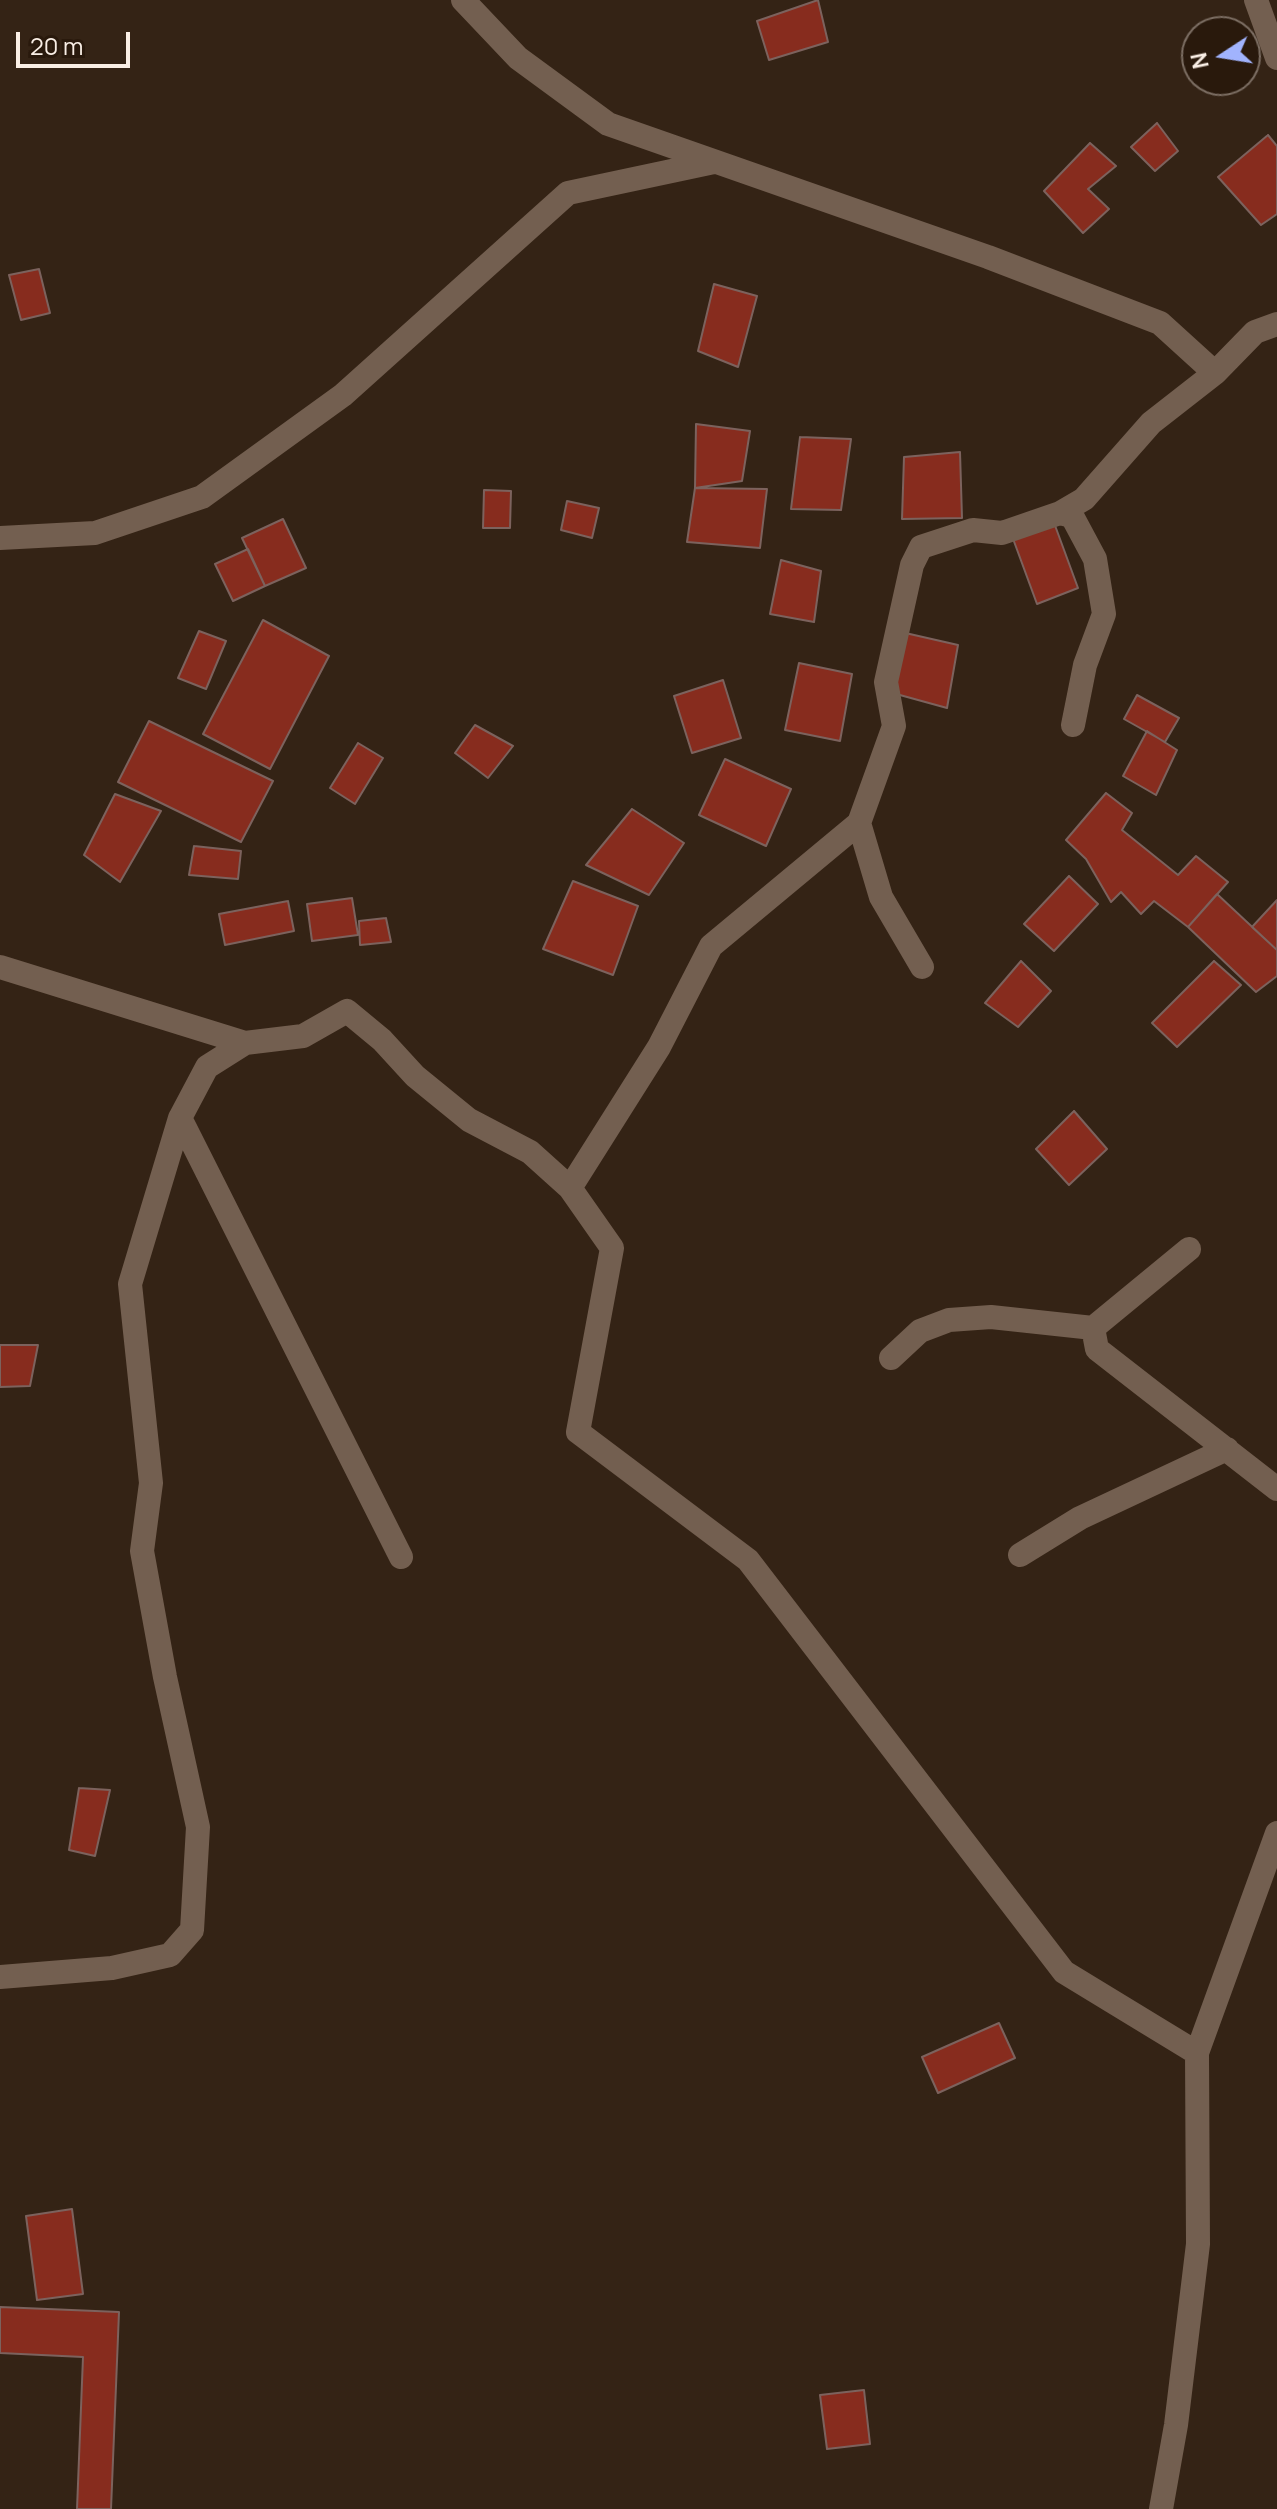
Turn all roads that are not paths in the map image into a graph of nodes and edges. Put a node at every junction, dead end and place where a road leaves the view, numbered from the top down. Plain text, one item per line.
1 (463, 0) edge
2 (1256, 0) edge
3 (1277, 58) edge
4 (717, 161) junction
5 (1277, 324) edge
6 (1215, 373) junction
7 (1060, 513) junction
8 (0, 538) edge
9 (1073, 725) dead end
10 (859, 823) junction
11 (0, 967) edge
12 (922, 967) dead end
13 (245, 1043) junction
14 (180, 1118) junction
15 (570, 1188) junction
16 (1189, 1249) dead end
17 (1093, 1328) junction
18 (891, 1358) dead end
19 (1227, 1449) junction
20 (1277, 1489) edge
21 (1020, 1555) dead end
22 (401, 1557) dead end
23 (1277, 1833) edge
24 (0, 1977) edge
25 (1197, 2053) junction
26 (1161, 2509) edge

1 - 4 street
2 - 3 street
4 - 6 street
4 - 8 street
5 - 6 street
6 - 7 street
7 - 9 street
7 - 10 street
10 - 12 street
10 - 15 street
11 - 13 street
13 - 14 street
13 - 15 street
14 - 22 street
14 - 24 street
15 - 25 street
16 - 17 street
17 - 18 street
17 - 19 street
19 - 20 street
19 - 21 street
23 - 25 street
25 - 26 street

